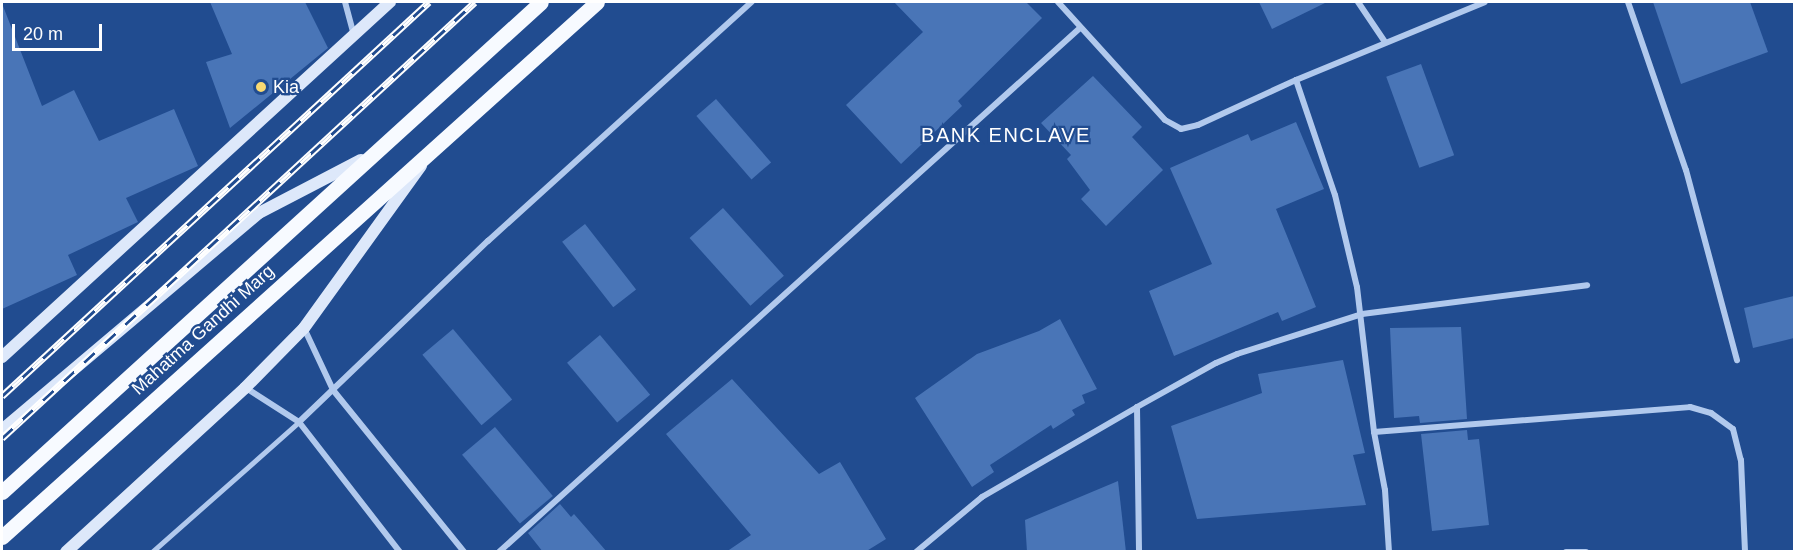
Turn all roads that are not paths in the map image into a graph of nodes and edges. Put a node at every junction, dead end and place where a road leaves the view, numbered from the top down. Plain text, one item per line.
1 (345, 2) edge
2 (390, 2) edge
3 (541, 2) edge
4 (597, 2) edge
5 (752, 2) edge
6 (1058, 2) edge
7 (1358, 2) edge
8 (1481, 2) edge
9 (1628, 2) edge
10 (1080, 28) junction
11 (354, 35) junction
12 (1385, 42) junction
13 (1296, 80) junction
14 (381, 150) junction
15 (431, 153) junction
16 (1587, 285) dead end
17 (1362, 314) junction
18 (304, 328) junction
19 (2, 357) edge
20 (1737, 360) dead end
21 (245, 388) junction
22 (333, 390) junction
23 (1137, 406) junction
24 (299, 422) junction
25 (2, 429) edge
26 (1374, 432) junction
27 (2, 492) edge
28 (2, 537) edge
29 (66, 552) edge
30 (152, 552) edge
31 (400, 552) edge
32 (464, 552) edge
33 (499, 552) edge
34 (916, 552) edge
35 (1139, 552) edge
36 (1389, 552) edge
37 (1566, 552) edge
38 (1586, 552) edge
39 (1745, 552) edge

1 - 11 street
2 - 11 main road
3 - 14 main road, Mahatma Gandhi Marg
4 - 15 main road, Mahatma Gandhi Marg
5 - 22 street
6 - 10 street
7 - 12 street
8 - 12 street
9 - 20 street
10 - 13 street
10 - 33 street
11 - 19 main road
12 - 13 street
13 - 17 street
14 - 25 main road, Mahatma Gandhi Marg
14 - 27 main road, Mahatma Gandhi Marg
15 - 18 main road, Mahatma Gandhi Marg
15 - 28 main road, Mahatma Gandhi Marg
16 - 17 street
17 - 23 street
17 - 26 street
18 - 21 main road, Mahatma Gandhi Marg
18 - 22 street
21 - 24 street
21 - 29 main road, Mahatma Gandhi Marg
22 - 24 street
22 - 32 street
23 - 34 street
23 - 35 street
24 - 30 lane
24 - 31 street
26 - 36 street
26 - 39 street
37 - 38 street

